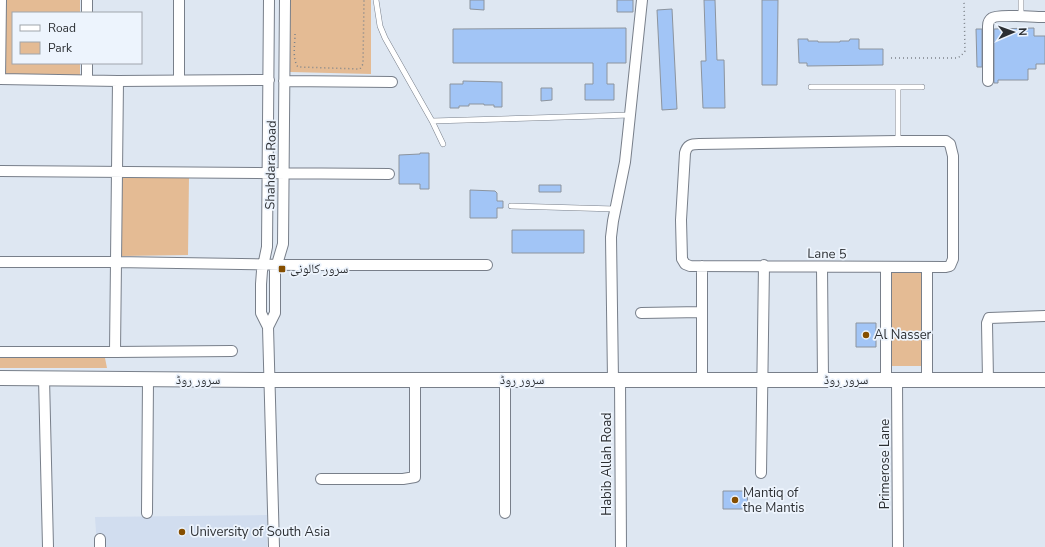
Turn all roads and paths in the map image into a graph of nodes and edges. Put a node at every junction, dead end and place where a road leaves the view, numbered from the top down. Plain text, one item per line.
1 (1, 0) edge
2 (87, 0) edge
3 (179, 0) edge
4 (270, 0) edge
5 (285, 0) edge
6 (364, 0) edge
7 (376, 0) edge
8 (642, 0) edge
9 (964, 0) edge
10 (1021, 0) edge
11 (87, 12) edge
12 (1021, 16) junction
13 (1045, 17) edge
14 (295, 29) dead end
15 (892, 58) dead end
16 (87, 64) edge
17 (87, 80) junction
18 (178, 80) junction
19 (269, 80) junction
20 (118, 81) junction
21 (284, 81) junction
22 (988, 81) dead end
23 (392, 82) dead end
24 (811, 87) dead end
25 (898, 87) junction
26 (922, 87) dead end
27 (630, 115) junction
28 (432, 120) junction
29 (898, 141) junction
30 (443, 144) dead end
31 (0, 171) edge
32 (117, 171) junction
33 (269, 173) junction
34 (284, 173) junction
35 (390, 174) dead end
36 (511, 206) dead end
37 (615, 209) junction
38 (0, 262) edge
39 (116, 262) junction
40 (263, 265) junction
41 (277, 265) junction
42 (487, 265) dead end
43 (702, 266) junction
44 (764, 266) junction
45 (822, 267) junction
46 (886, 267) junction
47 (927, 267) junction
48 (702, 312) junction
49 (641, 313) dead end
50 (1045, 316) edge
51 (268, 327) junction
52 (232, 351) dead end
53 (0, 352) edge
54 (115, 352) junction
55 (0, 378) edge
56 (44, 378) junction
57 (148, 380) junction
58 (269, 380) junction
59 (415, 380) junction
60 (505, 380) junction
61 (616, 380) junction
62 (702, 380) junction
63 (763, 380) junction
64 (823, 380) junction
65 (892, 380) junction
66 (927, 380) junction
67 (988, 380) junction
68 (1045, 380) edge
69 (761, 473) dead end
70 (320, 479) dead end
71 (147, 513) dead end
72 (505, 513) dead end
73 (48, 547) edge
74 (274, 547) edge
75 (621, 547) edge
76 (898, 547) edge

1 - 17 street
2 - 11 street
3 - 18 street
4 - 19 street, Shahdara Road
5 - 21 street, Shahdara Road
6 - 14 path
7 - 28 lane
8 - 27 street, Habib Allah Road
9 - 15 path
10 - 12 lane
12 - 13 street
12 - 22 street
16 - 17 street
17 - 20 street
18 - 19 street
18 - 20 street
19 - 33 street, Shahdara Road
20 - 32 street
21 - 23 street
21 - 34 street, Shahdara Road
24 - 25 lane
25 - 26 lane
25 - 29 lane
27 - 28 lane
27 - 37 street, Habib Allah Road
28 - 30 lane
29 - 43 street, Lane 5
29 - 47 street, Lane 5
31 - 32 street
32 - 33 street
32 - 39 street
33 - 34 street
33 - 40 street, Shahdara Road
34 - 35 street
34 - 41 street, Shahdara Road
36 - 37 lane
37 - 61 street, Habib Allah Road
38 - 39 street
39 - 40 street
39 - 54 street
40 - 41 street
40 - 51 street, Shahdara Road
41 - 42 street
41 - 51 street, Shahdara Road
43 - 44 street, Lane 5
43 - 48 street
44 - 45 street, Lane 5
44 - 63 street
45 - 46 street, Lane 5
45 - 64 street
46 - 47 street, Lane 5
46 - 65 street, Primerose Lane
47 - 66 street
48 - 49 street
48 - 62 street
50 - 67 street
51 - 58 street, Shahdara Road
52 - 54 street
53 - 54 street
55 - 56 street, سرور روڈ
56 - 57 street, سرور روڈ
56 - 73 street
57 - 58 street, سرور روڈ
57 - 71 street
58 - 59 street, سرور روڈ
58 - 74 street, Shahdara Road
59 - 60 street, سرور روڈ
59 - 70 street
60 - 61 street, سرور روڈ
60 - 72 street
61 - 62 street, سرور روڈ
61 - 75 street, Habib Allah Road
62 - 63 street, سرور روڈ
63 - 64 street, سرور روڈ
63 - 69 street
64 - 65 street, سرور روڈ
65 - 66 street, سرور روڈ
65 - 76 street, Primerose Lane
66 - 67 street, سرور روڈ
67 - 68 street, سرور روڈ

